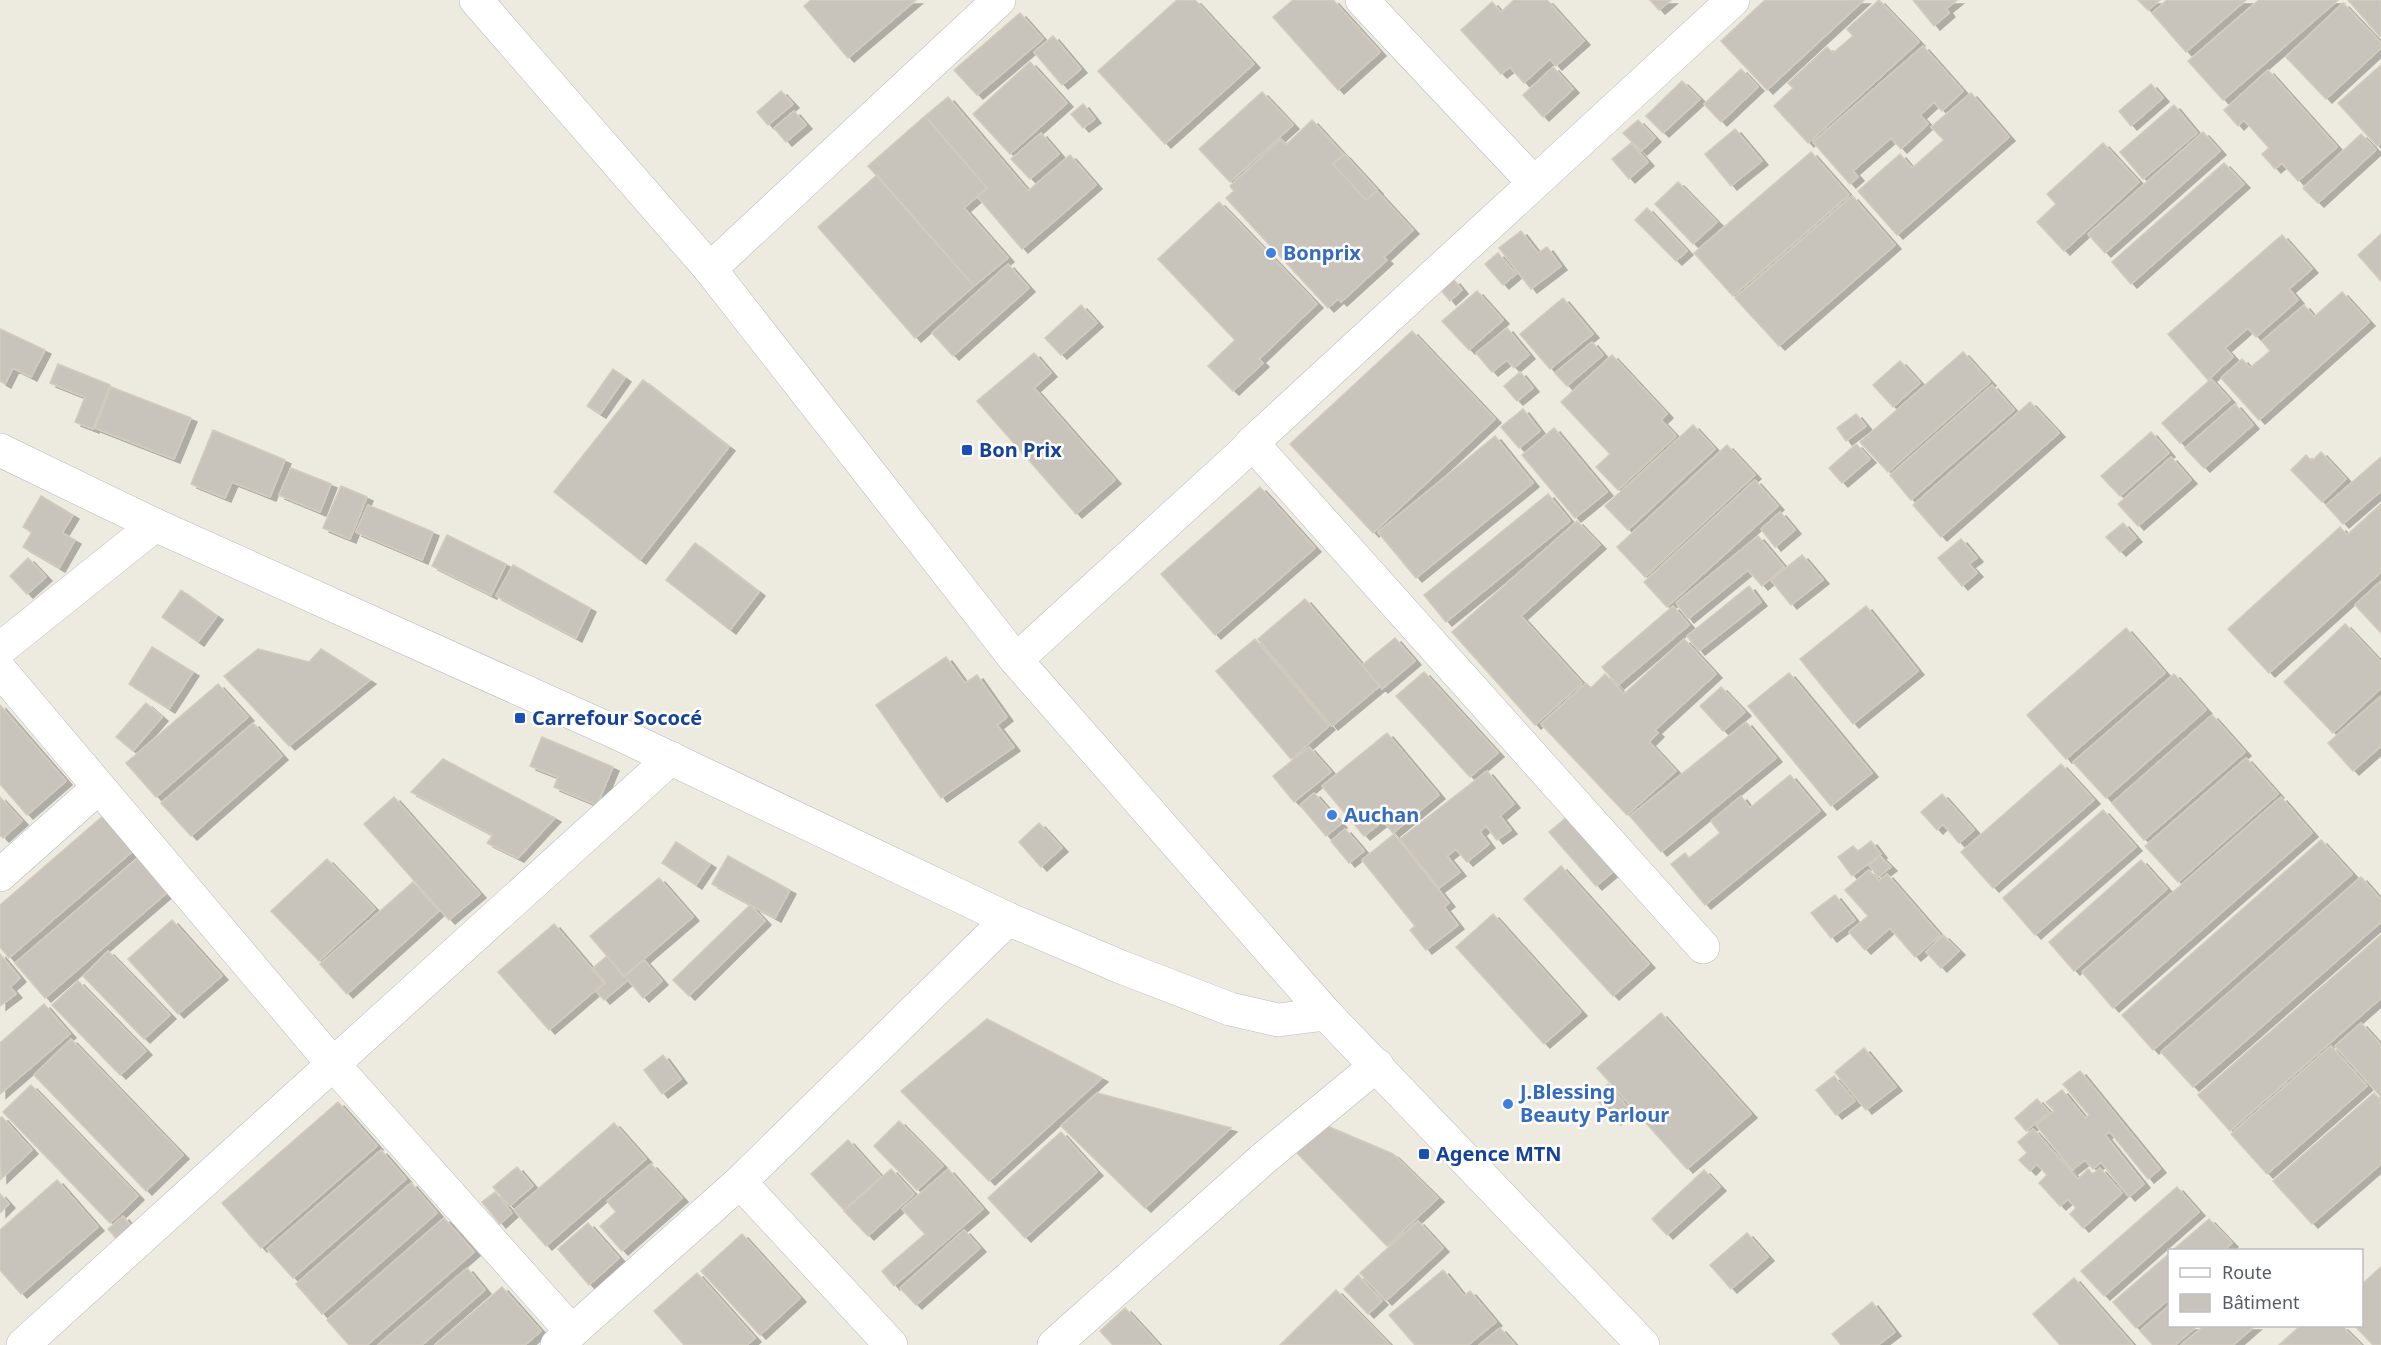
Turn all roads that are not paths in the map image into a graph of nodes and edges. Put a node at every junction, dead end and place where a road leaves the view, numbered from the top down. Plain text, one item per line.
1 (476, 0) edge
2 (999, 0) edge
3 (1362, 0) edge
4 (1733, 0) edge
5 (1534, 183) junction
6 (710, 269) junction
7 (1252, 443) junction
8 (0, 450) edge
9 (154, 525) junction
10 (0, 650) edge
11 (1016, 660) junction
12 (0, 670) edge
13 (671, 758) junction
14 (99, 787) junction
15 (0, 875) edge
16 (1008, 919) junction
17 (1703, 947) dead end
18 (1326, 1014) junction
19 (333, 1064) junction
20 (1377, 1065) junction
21 (740, 1182) junction
22 (565, 1338) edge
23 (23, 1345) edge
24 (891, 1345) edge
25 (1054, 1345) edge
26 (1643, 1345) edge

1 - 6 street
2 - 6 street
3 - 5 street
4 - 5 street
5 - 7 street
6 - 11 street
7 - 11 street
7 - 17 street
8 - 9 street
9 - 10 street
9 - 13 street
11 - 18 street
12 - 14 street
13 - 16 street
13 - 19 street
14 - 15 street
14 - 19 street
16 - 18 street
16 - 21 street
18 - 20 street
19 - 22 street
19 - 23 street
20 - 25 street
20 - 26 street
21 - 22 street
21 - 24 street

